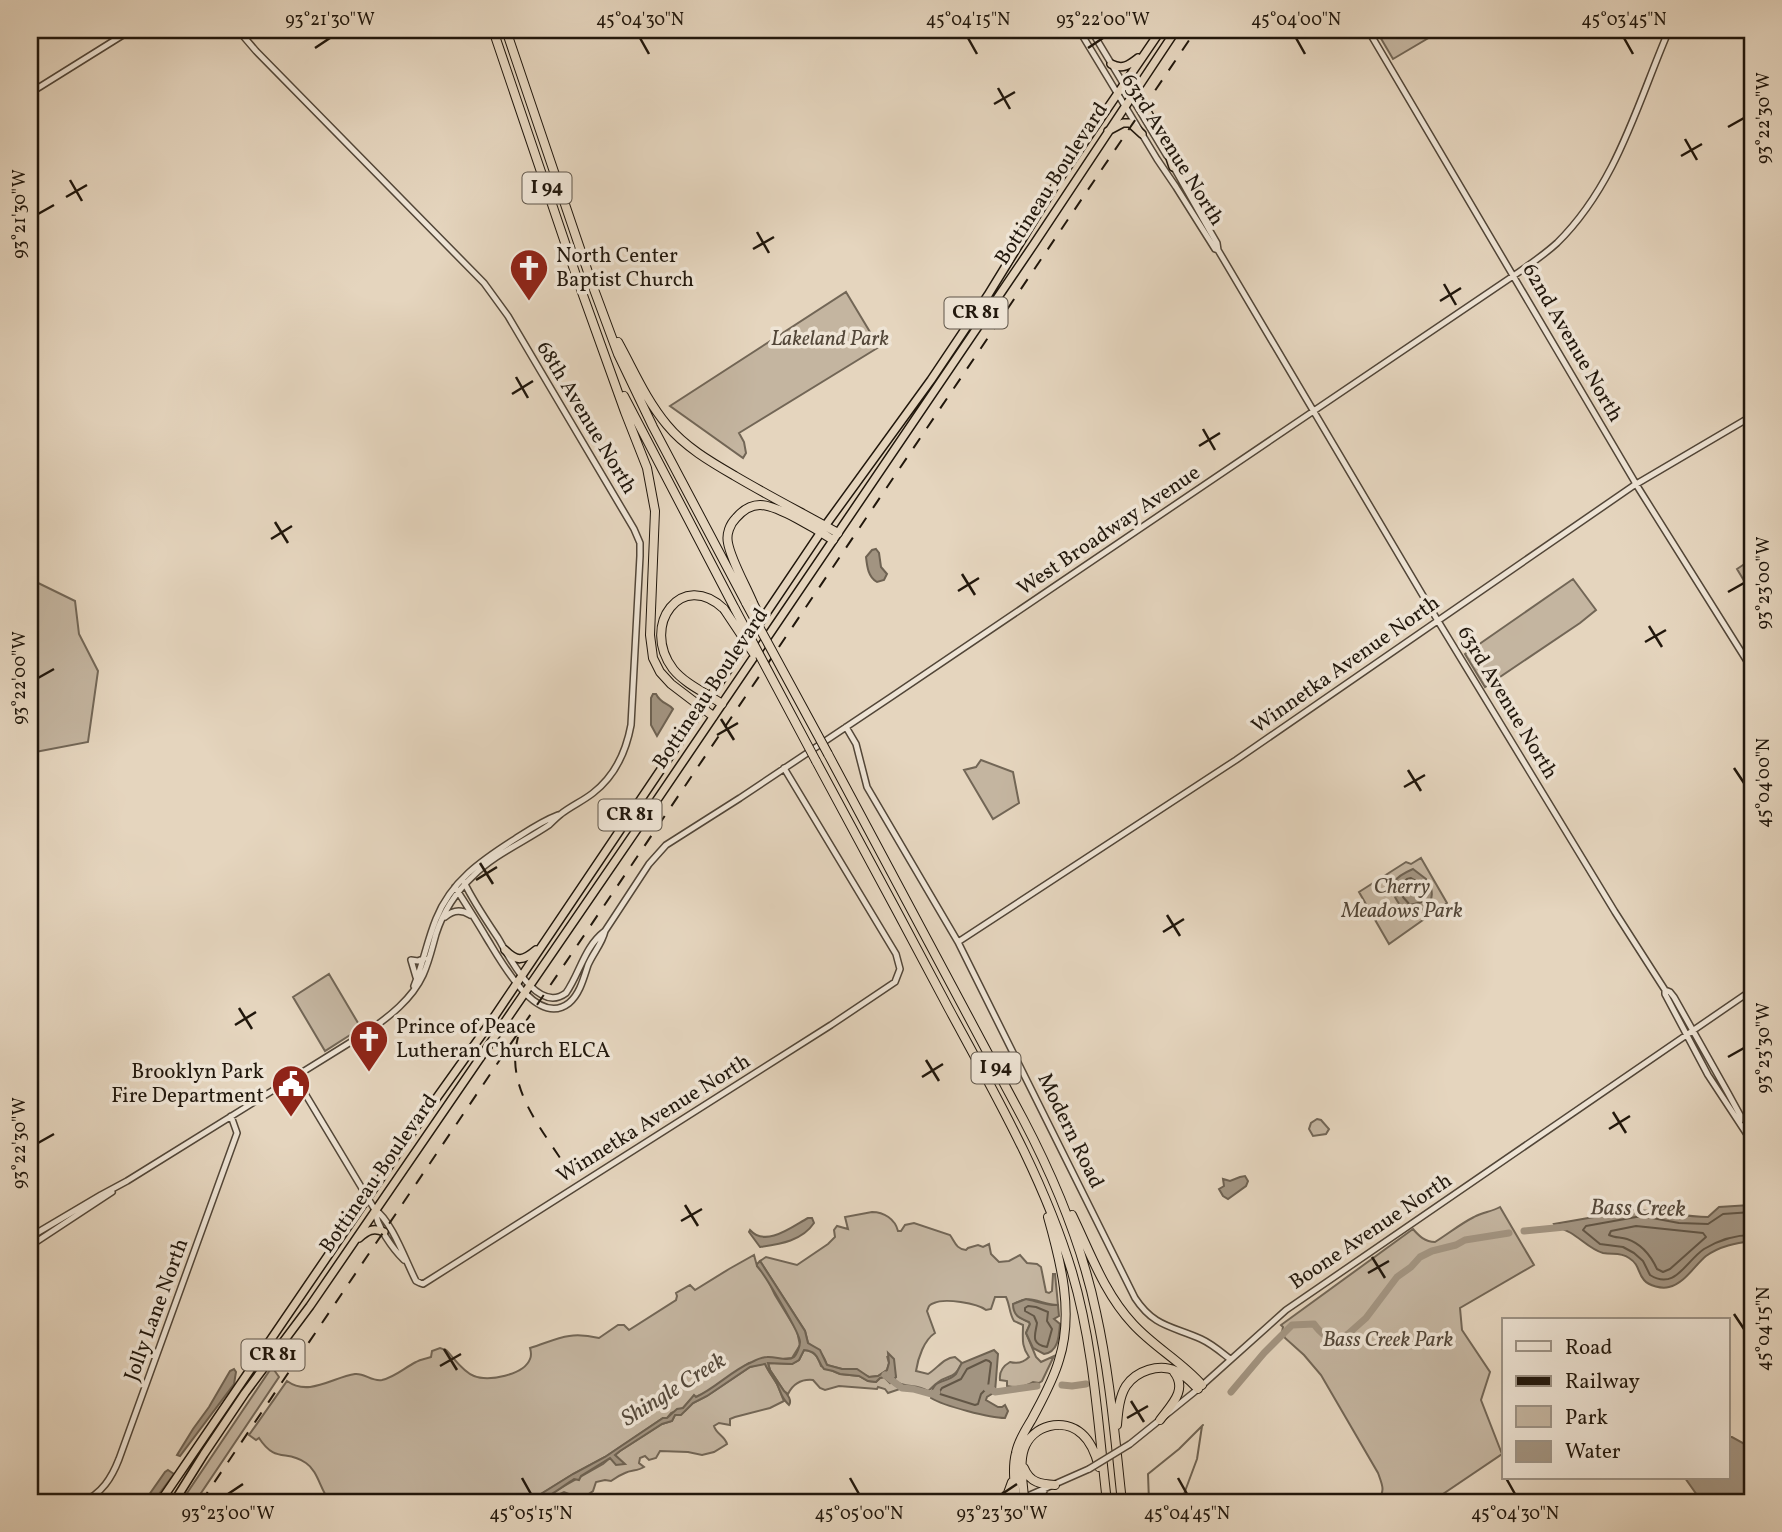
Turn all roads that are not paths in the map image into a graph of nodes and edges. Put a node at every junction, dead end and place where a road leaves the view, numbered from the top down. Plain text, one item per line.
1 (131, 30) edge
2 (238, 30) edge
3 (493, 30) edge
4 (506, 30) edge
5 (1079, 30) edge
6 (1091, 30) edge
7 (1161, 30) edge
8 (1176, 30) edge
9 (1368, 30) edge
10 (1669, 30) edge
11 (1145, 53) junction
12 (1111, 64) junction
13 (1124, 85) junction
14 (1137, 88) junction
15 (30, 93) edge
16 (1118, 94) junction
17 (1131, 96) junction
18 (1125, 106) junction
19 (1108, 131) junction
20 (1142, 134) junction
21 (1173, 167) junction
22 (1218, 250) junction
23 (1514, 275) junction
24 (603, 315) junction
25 (601, 345) junction
26 (1313, 411) junction
27 (1752, 416) edge
28 (1637, 484) junction
29 (823, 529) junction
30 (835, 537) junction
31 (750, 603) junction
32 (1438, 621) junction
33 (1752, 669) edge
34 (710, 696) junction
35 (722, 704) junction
36 (701, 708) junction
37 (713, 716) junction
38 (797, 726) junction
39 (846, 727) junction
40 (784, 768) junction
41 (463, 881) junction
42 (457, 889) junction
43 (474, 917) junction
44 (442, 919) junction
45 (605, 931) junction
46 (958, 942) junction
47 (542, 945) junction
48 (505, 950) junction
49 (425, 958) junction
50 (421, 974) junction
51 (521, 976) junction
52 (416, 980) junction
53 (516, 984) junction
54 (530, 985) junction
55 (1752, 990) edge
56 (525, 992) junction
57 (411, 993) junction
58 (1689, 1033) junction
59 (295, 1077) junction
60 (231, 1116) junction
61 (1031, 1134) junction
62 (1752, 1142) edge
63 (123, 1184) junction
64 (1042, 1190) junction
65 (368, 1198) junction
66 (375, 1210) junction
67 (384, 1232) junction
68 (30, 1237) edge
69 (353, 1243) junction
70 (30, 1246) edge
71 (406, 1262) junction
72 (1230, 1359) junction
73 (1168, 1368) junction
74 (1200, 1387) junction
75 (1160, 1420) junction
76 (1116, 1452) junction
77 (1022, 1460) junction
78 (1015, 1473) junction
79 (1055, 1485) junction
80 (1046, 1489) junction
81 (1019, 1501) edge
82 (82, 1502) edge
83 (160, 1502) edge
84 (174, 1502) edge
85 (1000, 1502) edge
86 (1035, 1502) edge
87 (1107, 1502) edge
88 (1122, 1502) edge

1 - 15 street
2 - 41 street, 68th Avenue North
3 - 25 highway, I 94
4 - 24 highway, I 94
5 - 16 street, 63rd Avenue North
6 - 12 street, 63rd Avenue North
7 - 11 highway, Bottineau Boulevard / CR 81
8 - 14 highway, Bottineau Boulevard / CR 81
9 - 23 street, 62nd Avenue North
10 - 23 street, West Broadway Avenue
11 - 12 highway
11 - 13 highway, Bottineau Boulevard / CR 81
12 - 13 street, 63rd Avenue North
13 - 16 highway, Bottineau Boulevard / CR 81
13 - 17 street, 63rd Avenue North
14 - 17 highway, Bottineau Boulevard / CR 81
14 - 21 highway
16 - 18 street, 63rd Avenue North
16 - 29 highway, Bottineau Boulevard / CR 81
17 - 18 highway, Bottineau Boulevard / CR 81
17 - 21 street, 63rd Avenue North
18 - 19 highway, Bottineau Boulevard / CR 81
18 - 20 street, 63rd Avenue North
19 - 20 highway
19 - 30 highway, Bottineau Boulevard / CR 81
20 - 22 street, 63rd Avenue North
21 - 22 street, 63rd Avenue North
22 - 26 street, 63rd Avenue North
23 - 26 street, West Broadway Avenue
23 - 28 street, 62nd Avenue North
24 - 29 highway
24 - 31 highway, I 94
25 - 36 highway
25 - 38 highway, I 94, bridge
26 - 32 street, 63rd Avenue North
26 - 39 street, West Broadway Avenue
27 - 28 street, Winnetka Avenue North
28 - 32 street, Winnetka Avenue North
28 - 33 street, 62nd Avenue North
29 - 30 highway
29 - 31 highway
29 - 34 highway, Bottineau Boulevard / CR 81
30 - 35 highway, Bottineau Boulevard / CR 81
31 - 61 highway, I 94, bridge
32 - 46 street, Winnetka Avenue North
32 - 58 street, 63rd Avenue North
34 - 35 highway
34 - 36 highway, Bottineau Boulevard / CR 81
34 - 38 highway, bridge
35 - 37 highway, Bottineau Boulevard / CR 81
36 - 37 highway
36 - 47 highway, Bottineau Boulevard / CR 81
37 - 54 highway, Bottineau Boulevard / CR 81
38 - 64 highway, I 94, bridge
39 - 40 street, West Broadway Avenue
39 - 46 street, Modern Road
40 - 45 street, West Broadway Avenue
40 - 71 street, Winnetka Avenue North
41 - 42 street
41 - 48 street, West Broadway Avenue
42 - 43 street, West Broadway Avenue
42 - 44 street
42 - 49 street
43 - 44 street
43 - 53 street, West Broadway Avenue
44 - 50 street
45 - 54 street, West Broadway Avenue
45 - 56 street, West Broadway Avenue
46 - 72 street, Modern Road
47 - 48 highway
47 - 51 highway, Bottineau Boulevard / CR 81
48 - 51 street, West Broadway Avenue
49 - 50 street
49 - 52 street
50 - 52 street
50 - 57 street
51 - 53 highway, Bottineau Boulevard / CR 81
51 - 54 street, West Broadway Avenue
52 - 57 street
53 - 56 street, West Broadway Avenue
53 - 65 highway, Bottineau Boulevard / CR 81
54 - 56 highway, Bottineau Boulevard / CR 81
55 - 58 street, Boone Avenue North
56 - 66 highway, Bottineau Boulevard / CR 81
57 - 59 street
58 - 62 street, 63rd Avenue North
58 - 72 street, Boone Avenue North
59 - 60 street
59 - 65 street
60 - 63 street
60 - 82 street, Jolly Lane North
61 - 74 highway
61 - 76 highway, I 94
63 - 68 street
63 - 70 street
64 - 78 highway
64 - 87 highway, I 94
65 - 66 street
65 - 83 highway, Bottineau Boulevard / CR 81
66 - 67 street
66 - 69 highway, Bottineau Boulevard / CR 81
66 - 71 street
67 - 69 highway
67 - 71 street
69 - 84 highway, Bottineau Boulevard / CR 81
72 - 74 street, Boone Avenue North
73 - 74 highway
73 - 75 highway
73 - 76 highway
74 - 75 street, Boone Avenue North
75 - 79 street, Boone Avenue North, bridge
76 - 88 highway, I 94
77 - 79 highway
77 - 81 highway
77 - 87 highway
78 - 81 highway
78 - 85 highway
79 - 80 street, Boone Avenue North
80 - 81 street, Boone Avenue North
80 - 86 street

